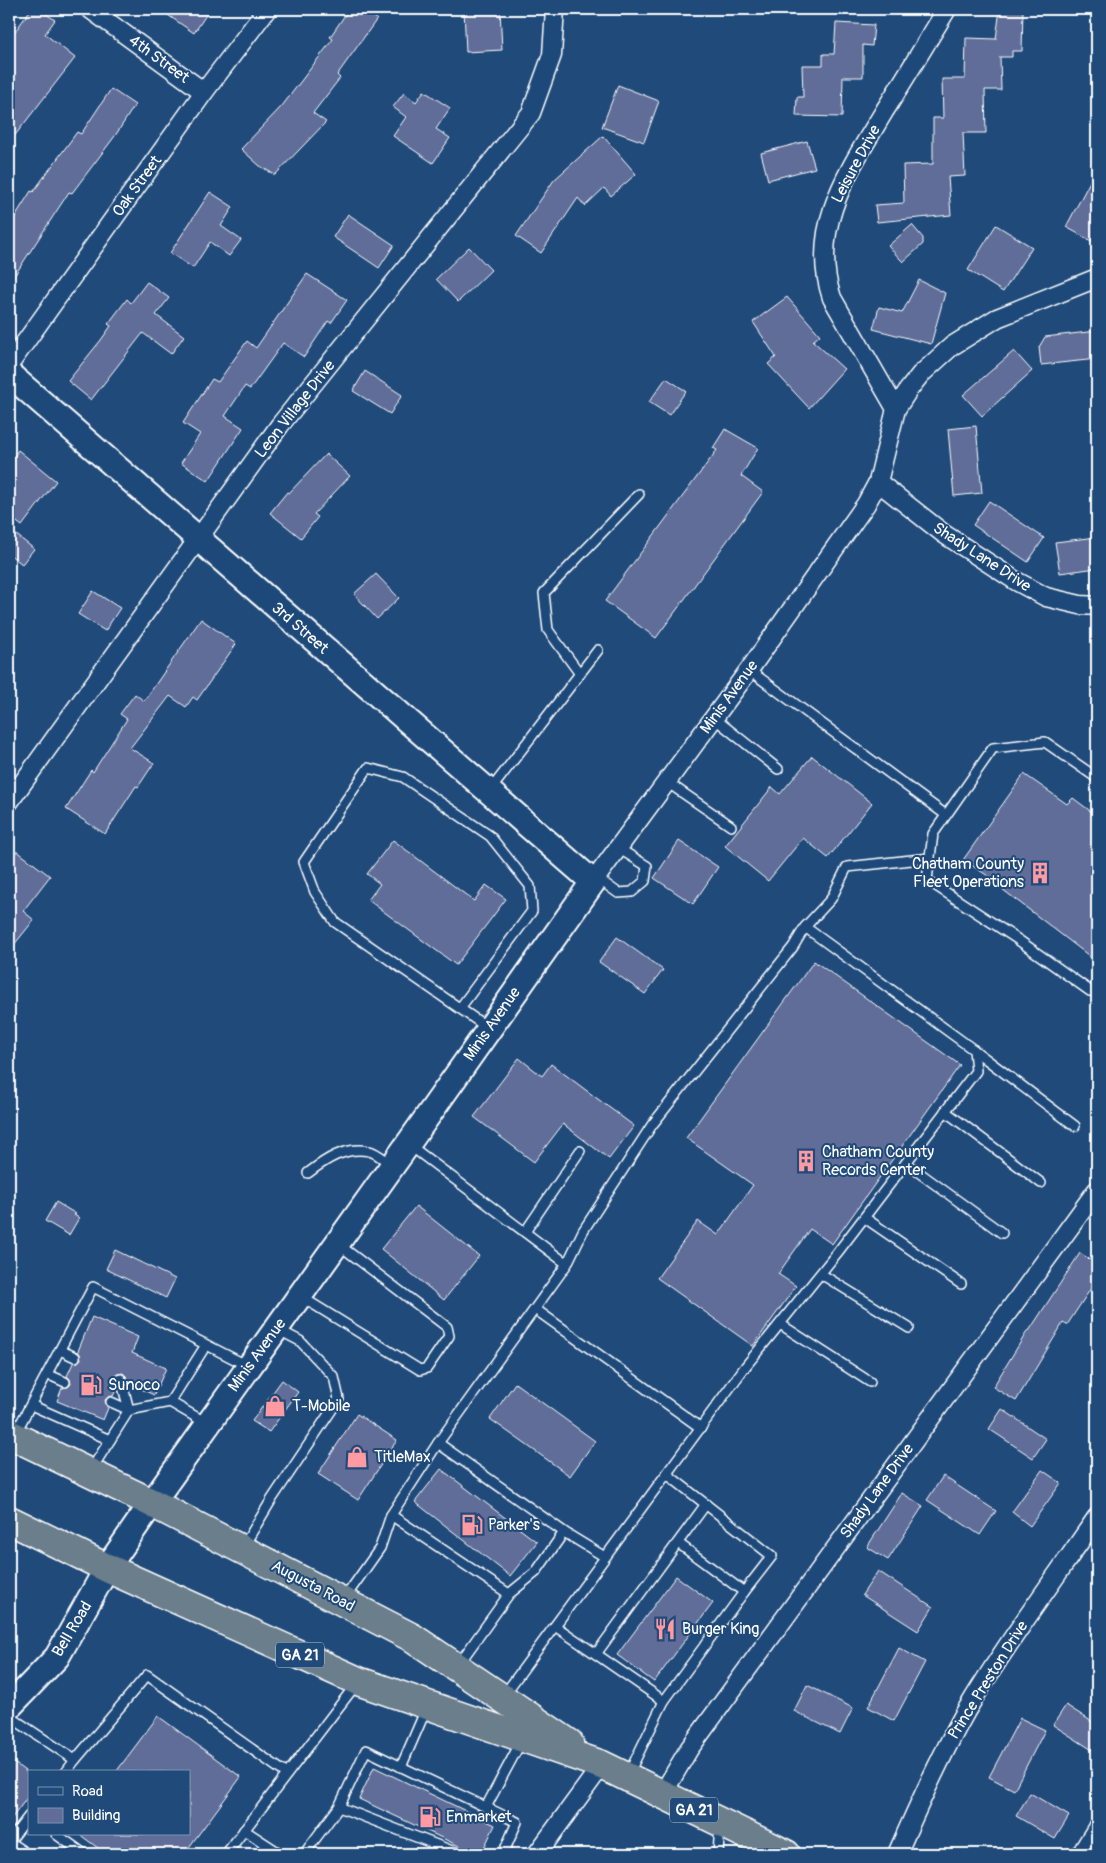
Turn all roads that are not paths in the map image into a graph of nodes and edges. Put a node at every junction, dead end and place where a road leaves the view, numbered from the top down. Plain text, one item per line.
1 (90, 9) edge
2 (267, 9) edge
3 (555, 9) edge
4 (947, 9) edge
5 (204, 92) junction
6 (1092, 283) edge
7 (9, 364) edge
8 (9, 374) edge
9 (896, 409) junction
10 (878, 482) junction
11 (639, 494) dead end
12 (198, 540) junction
13 (1097, 606) edge
14 (598, 650) dead end
15 (749, 670) junction
16 (580, 674) junction
17 (714, 718) junction
18 (778, 768) dead end
19 (1097, 778) edge
20 (666, 782) junction
21 (489, 792) junction
22 (9, 802) edge
23 (946, 815) junction
24 (731, 826) dead end
25 (618, 848) junction
26 (930, 858) junction
27 (594, 879) junction
28 (805, 927) junction
29 (1097, 992) edge
30 (460, 1008) junction
31 (489, 1028) junction
32 (974, 1050) junction
33 (945, 1112) junction
34 (1075, 1126) dead end
35 (408, 1144) junction
36 (580, 1151) dead end
37 (906, 1163) junction
38 (392, 1165) junction
39 (308, 1173) dead end
40 (1041, 1183) dead end
41 (1097, 1190) edge
42 (865, 1218) junction
43 (525, 1232) junction
44 (1002, 1233) dead end
45 (337, 1243) junction
46 (568, 1264) junction
47 (821, 1274) junction
48 (961, 1284) dead end
49 (300, 1296) junction
50 (535, 1309) junction
51 (780, 1324) junction
52 (276, 1328) junction
53 (909, 1328) dead end
54 (206, 1345) junction
55 (60, 1350) junction
56 (75, 1357) dead end
57 (249, 1367) junction
58 (47, 1374) junction
59 (121, 1379) dead end
60 (65, 1382) dead end
61 (870, 1382) dead end
62 (111, 1402) dead end
63 (170, 1402) junction
64 (31, 1405) junction
65 (129, 1410) junction
66 (208, 1424) junction
67 (701, 1428) junction
68 (11, 1435) edge
69 (110, 1440) junction
70 (438, 1443) junction
71 (90, 1472) junction
72 (666, 1474) junction
73 (152, 1503) junction
74 (706, 1504) junction
75 (391, 1515) junction
76 (1097, 1517) edge
77 (9, 1520) edge
78 (564, 1532) junction
79 (678, 1543) junction
80 (242, 1549) junction
81 (605, 1558) junction
82 (107, 1568) junction
83 (744, 1592) junction
84 (509, 1594) junction
85 (342, 1602) junction
86 (555, 1626) junction
87 (596, 1654) junction
88 (456, 1667) junction
89 (358, 1681) junction
90 (502, 1698) junction
91 (664, 1701) junction
92 (428, 1705) junction
93 (9, 1707) edge
94 (9, 1716) edge
95 (523, 1738) junction
96 (75, 1760) junction
97 (602, 1765) junction
98 (401, 1767) junction
99 (68, 1770) edge
100 (287, 1774) junction
101 (627, 1777) junction
102 (662, 1795) junction
103 (338, 1807) junction
104 (486, 1808) junction
105 (28, 1817) edge
106 (720, 1822) junction
107 (1097, 1828) edge
108 (244, 1830) junction
109 (59, 1836) edge
110 (9, 1842) edge
111 (779, 1853) edge
112 (27, 1854) edge
113 (84, 1854) edge
114 (226, 1854) edge
115 (281, 1854) edge
116 (304, 1854) edge
117 (460, 1854) edge
118 (503, 1854) edge
119 (537, 1854) edge
120 (718, 1854) edge
121 (897, 1854) edge
122 (1081, 1854) edge

1 - 5 street, 4th Street
2 - 5 street, Oak Street
3 - 12 street, Leon Village Drive
4 - 9 street, Leisure Drive
5 - 7 street, Oak Street
6 - 9 street
8 - 12 street, 3rd Street
9 - 10 street
10 - 13 street, Shady Lane Drive
10 - 15 street, Minis Avenue
11 - 16 lane
12 - 21 street, 3rd Street
12 - 22 street, Leon Village Drive
14 - 16 lane
15 - 17 street, Minis Avenue
15 - 23 lane
16 - 21 lane
17 - 18 lane
17 - 20 street, Minis Avenue
19 - 23 lane
20 - 24 lane
20 - 25 street, Minis Avenue
21 - 27 street, 3rd Street
23 - 26 lane
25 - 27 street, Minis Avenue
25 - 27 lane
26 - 28 lane
26 - 29 lane
27 - 31 street, Minis Avenue
28 - 32 lane
28 - 46 lane
30 - 30 lane
30 - 31 lane
31 - 35 street, Minis Avenue
32 - 33 lane
32 - 34 lane
33 - 37 lane
33 - 40 lane
35 - 38 street, Minis Avenue
35 - 43 lane
36 - 43 lane
37 - 42 lane
37 - 44 lane
38 - 39 lane
38 - 45 street, Minis Avenue
41 - 102 street, Shady Lane Drive
42 - 47 lane
42 - 48 lane
43 - 46 lane
45 - 49 street, Minis Avenue
45 - 49 lane
46 - 50 lane
47 - 51 lane
47 - 53 lane
49 - 52 street, Minis Avenue
50 - 67 lane
50 - 70 lane
51 - 61 lane
51 - 67 lane
52 - 57 street, Minis Avenue
52 - 80 lane
54 - 55 lane
54 - 57 lane
54 - 63 lane
55 - 56 lane
55 - 58 lane
57 - 66 street, Minis Avenue
58 - 60 lane
58 - 64 lane
59 - 65 lane
62 - 65 lane
63 - 65 lane
63 - 66 lane
64 - 68 lane
64 - 69 lane
65 - 69 lane
66 - 73 street, Minis Avenue
67 - 72 lane
68 - 71 highway, Augusta Road / GA 21
69 - 71 lane
70 - 75 lane
70 - 78 lane
71 - 73 highway, Augusta Road / GA 21
72 - 74 lane
72 - 81 lane
73 - 80 highway, Augusta Road / GA 21
73 - 82 street, Minis Avenue
74 - 79 lane
74 - 83 lane
75 - 84 lane
75 - 85 lane
76 - 121 street, Prince Preston Drive
77 - 82 highway, Augusta Road / GA 21
78 - 81 lane
78 - 84 lane
79 - 83 lane
79 - 87 lane
80 - 85 highway, Augusta Road / GA 21
81 - 86 lane
82 - 89 highway, Augusta Road / GA 21
82 - 93 street, Bell Road
83 - 91 lane
84 - 88 lane
85 - 88 highway, Augusta Road / GA 21
86 - 87 lane
86 - 90 lane
87 - 91 lane
88 - 90 highway, Augusta Road / GA 21
89 - 92 highway, Augusta Road / GA 21
89 - 100 lane
90 - 97 highway, Augusta Road / GA 21
91 - 101 lane
92 - 95 highway, Augusta Road / GA 21
92 - 98 lane
94 - 96 lane
95 - 97 highway, Augusta Road / GA 21
95 - 104 lane
96 - 99 lane
96 - 100 lane
97 - 101 highway, Augusta Road / GA 21
97 - 119 street
98 - 103 lane
98 - 104 lane
100 - 108 lane
101 - 102 highway, Augusta Road / GA 21
102 - 106 highway, Augusta Road / GA 21
103 - 116 lane
103 - 117 lane
104 - 118 lane
105 - 110 lane
106 - 111 highway, Augusta Road / GA 21
106 - 120 lane
107 - 122 street
108 - 114 lane
108 - 115 lane
109 - 113 lane
110 - 112 lane

